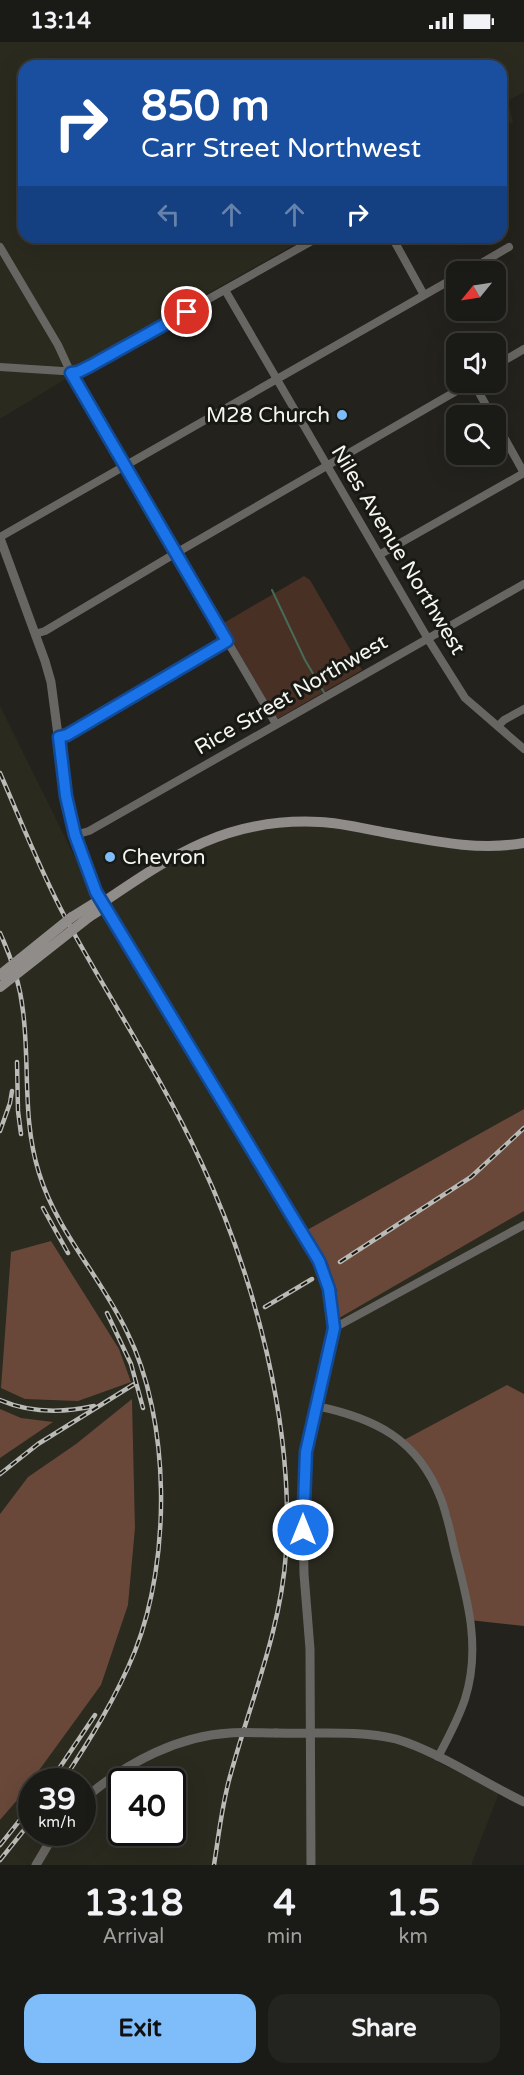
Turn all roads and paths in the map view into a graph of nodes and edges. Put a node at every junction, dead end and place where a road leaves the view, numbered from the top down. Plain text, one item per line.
1 (308, 243) edge
2 (395, 243) edge
3 (0, 247) edge
4 (509, 247) dead end
5 (485, 261) edge
6 (446, 283) edge
7 (225, 290) junction
8 (424, 295) junction
9 (524, 350) edge
10 (506, 360) edge
11 (0, 367) edge
12 (71, 373) junction
13 (276, 378) junction
14 (454, 393) edge
15 (506, 439) edge
16 (124, 465) junction
17 (328, 467) junction
18 (523, 468) edge
19 (0, 537) edge
20 (176, 553) junction
21 (379, 555) junction
22 (524, 584) edge
23 (35, 634) junction
24 (428, 639) junction
25 (227, 641) junction
26 (524, 709) edge
27 (276, 724) junction
28 (498, 726) junction
29 (59, 737) junction
30 (524, 749) edge
31 (75, 835) junction
32 (524, 843) edge
33 (102, 903) junction
34 (87, 913) junction
35 (0, 975) edge
36 (0, 987) edge
37 (524, 1225) edge
38 (334, 1328) junction
39 (316, 1406) junction
40 (312, 1733) junction
41 (438, 1757) junction
42 (96, 1789) edge
43 (524, 1802) edge
44 (47, 1846) edge
45 (36, 1865) edge
46 (311, 1865) edge

1 - 7 street
2 - 8 street
3 - 12 street
4 - 5 street
6 - 8 street
7 - 12 street
7 - 13 street, Niles Avenue Northwest
8 - 13 street
9 - 10 street
11 - 12 street
12 - 16 street
13 - 16 street
13 - 17 street, Niles Avenue Northwest
14 - 17 street
15 - 18 street
16 - 19 street
16 - 20 street
17 - 20 street
17 - 21 street, Niles Avenue Northwest
18 - 21 street
19 - 23 street
20 - 23 street
20 - 25 street
21 - 24 street, Niles Avenue Northwest
22 - 24 street, Rice Street Northwest
23 - 29 street
24 - 27 street, Rice Street Northwest
24 - 28 street, Niles Avenue Northwest
25 - 27 street
25 - 29 street
26 - 28 street
27 - 31 street, Rice Street Northwest
28 - 30 street, Niles Avenue Northwest
29 - 31 street
31 - 33 street
32 - 33 main road
33 - 34 main road
33 - 38 street
34 - 35 main road, bridge
34 - 36 main road, bridge
37 - 38 street
38 - 39 street
39 - 40 street
39 - 41 street
40 - 41 street
40 - 42 street, bridge
40 - 46 street
41 - 43 street
44 - 45 street

